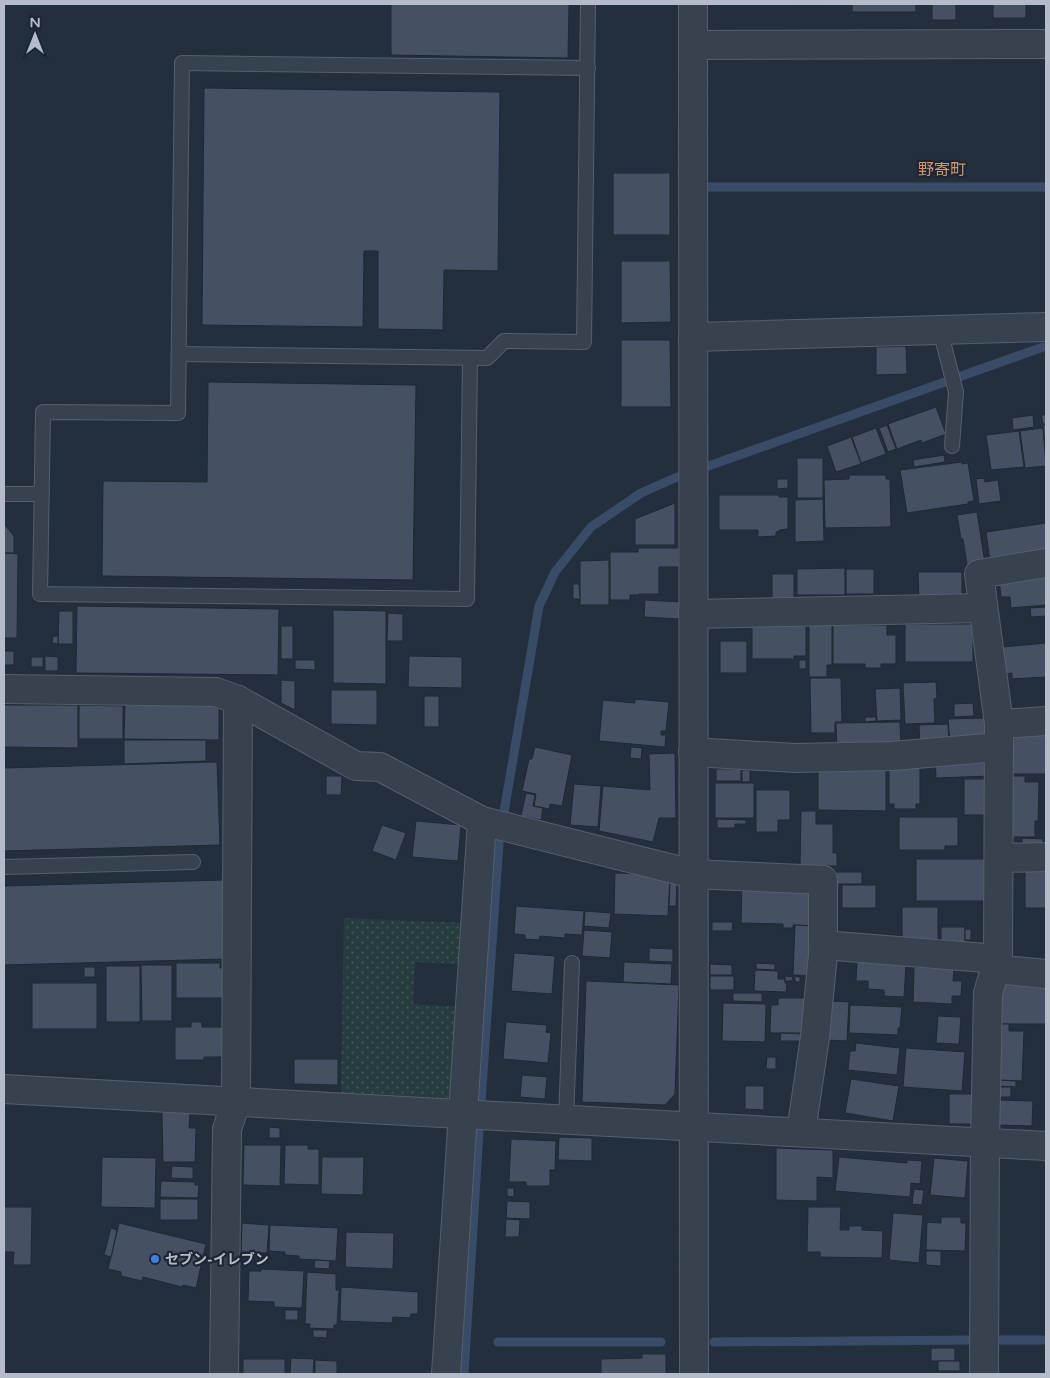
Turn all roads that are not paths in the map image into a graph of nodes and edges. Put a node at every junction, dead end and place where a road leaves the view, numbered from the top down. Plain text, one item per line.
1 (588, 4) edge
2 (693, 4) edge
3 (1046, 44) edge
4 (693, 45) junction
5 (588, 68) junction
6 (1046, 327) edge
7 (940, 330) junction
8 (693, 337) junction
9 (179, 354) junction
10 (470, 358) junction
11 (952, 446) dead end
12 (4, 494) edge
13 (42, 494) junction
14 (1046, 563) edge
15 (983, 608) junction
16 (693, 614) junction
17 (4, 689) edge
18 (238, 700) junction
19 (1046, 721) edge
20 (999, 736) junction
21 (693, 752) junction
22 (482, 821) junction
23 (1046, 857) edge
24 (999, 858) junction
25 (193, 862) dead end
26 (4, 867) edge
27 (693, 874) junction
28 (823, 945) junction
29 (572, 963) dead end
30 (996, 964) junction
31 (1046, 974) edge
32 (4, 1089) edge
33 (236, 1102) junction
34 (462, 1114) junction
35 (566, 1120) junction
36 (694, 1126) junction
37 (801, 1132) junction
38 (985, 1142) junction
39 (1046, 1146) edge
40 (224, 1374) edge
41 (446, 1374) edge
42 (694, 1374) edge
43 (984, 1374) edge

1 - 5 lane
2 - 4 street
3 - 4 street
4 - 8 street
5 - 9 lane
5 - 10 lane
6 - 7 street
7 - 8 street
7 - 11 lane
8 - 16 street
9 - 10 lane
9 - 13 lane
10 - 13 lane
12 - 13 lane
14 - 15 street
15 - 16 street
15 - 20 street
16 - 21 street
17 - 18 street
18 - 22 street
18 - 33 street
19 - 20 street
20 - 21 street
20 - 24 street
21 - 27 street
22 - 27 street
22 - 34 street
23 - 24 street
24 - 30 street
25 - 26 lane
27 - 28 street
27 - 36 street
28 - 30 street
28 - 37 street
29 - 35 lane
30 - 31 street
30 - 38 street
32 - 33 street
33 - 34 street
33 - 40 street
34 - 35 street
34 - 41 street
35 - 36 street
36 - 37 street
36 - 42 street
37 - 38 street
38 - 39 street
38 - 43 street

